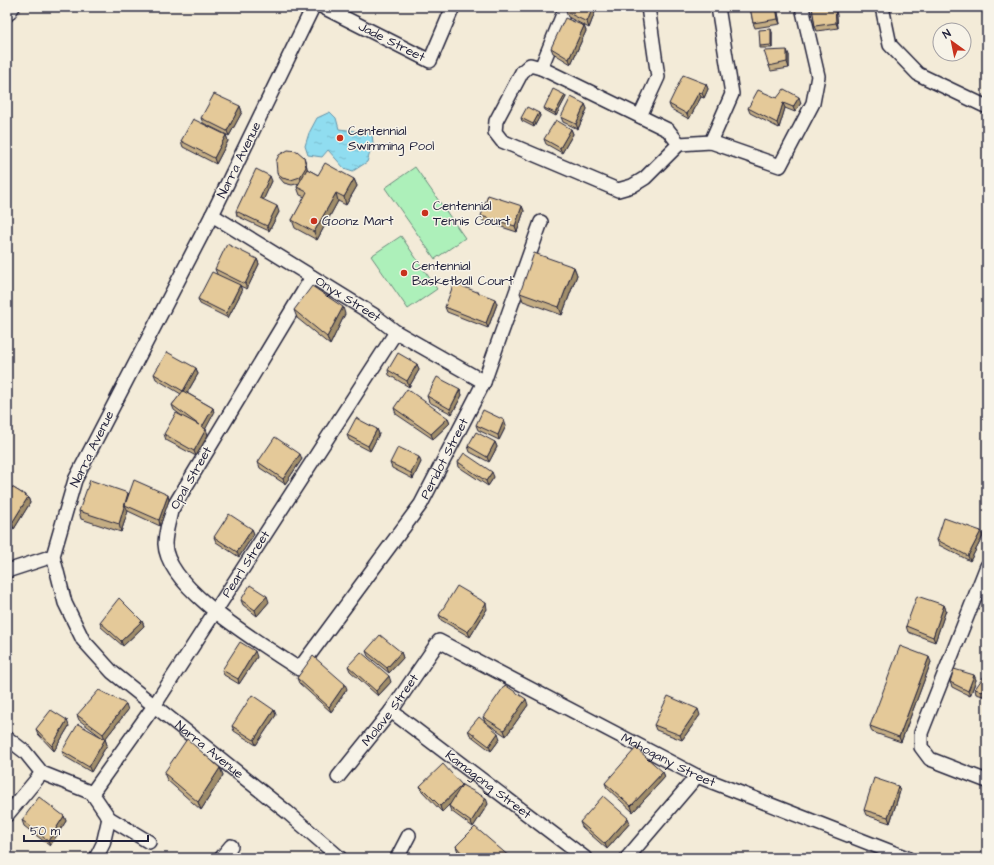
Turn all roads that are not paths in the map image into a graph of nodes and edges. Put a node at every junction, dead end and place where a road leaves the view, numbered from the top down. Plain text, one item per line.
1 (13, 7) edge
2 (313, 7) edge
3 (323, 7) edge
4 (453, 7) edge
5 (566, 7) edge
6 (648, 7) edge
7 (718, 7) edge
8 (802, 7) edge
9 (882, 7) edge
10 (7, 15) edge
11 (541, 68) junction
12 (987, 107) edge
13 (640, 116) junction
14 (711, 142) junction
15 (679, 144) junction
16 (212, 215) junction
17 (541, 222) dead end
18 (312, 277) junction
19 (396, 332) junction
20 (484, 382) junction
21 (53, 556) junction
22 (987, 566) edge
23 (7, 571) edge
24 (215, 612) junction
25 (439, 642) joint
26 (299, 669) joint
27 (154, 706) junction
28 (391, 711) junction
29 (7, 738) edge
30 (42, 773) junction
31 (697, 776) junction
32 (338, 777) dead end
33 (987, 782) edge
34 (92, 793) junction
35 (7, 815) edge
36 (109, 818) junction
37 (409, 836) dead end
38 (149, 842) dead end
39 (231, 846) dead end
40 (96, 858) edge
41 (221, 858) edge
42 (340, 858) edge
43 (397, 858) edge
44 (585, 858) edge
45 (627, 858) edge
46 (907, 858) edge

1 - 10 street
2 - 16 street, Narra Avenue
3 - 4 street, Jade Street
5 - 11 street
6 - 13 street
7 - 14 street
8 - 14 street
9 - 12 street
11 - 13 street
11 - 15 street
13 - 15 street
14 - 15 street
16 - 18 street, Onyx Street
16 - 21 street, Narra Avenue
17 - 20 street, Peridot Street
18 - 19 street, Onyx Street
18 - 24 street, Opal Street
19 - 20 street, Onyx Street
19 - 24 street, Pearl Street
20 - 26 street, Peridot Street
21 - 23 street
21 - 27 street, Narra Avenue
22 - 33 street
24 - 26 street, Opal Street
24 - 27 street, Pearl Street
25 - 28 street, Molave Street
25 - 31 street, Mahogany Street
27 - 34 street, Pearl Street
27 - 42 street, Narra Avenue
28 - 32 street, Molave Street
28 - 44 street, Kamagong Street
29 - 30 street
30 - 34 street
30 - 35 street
31 - 45 street
31 - 46 street, Mahogany Street
34 - 36 street
36 - 38 street
36 - 40 street
37 - 43 street
39 - 41 street

